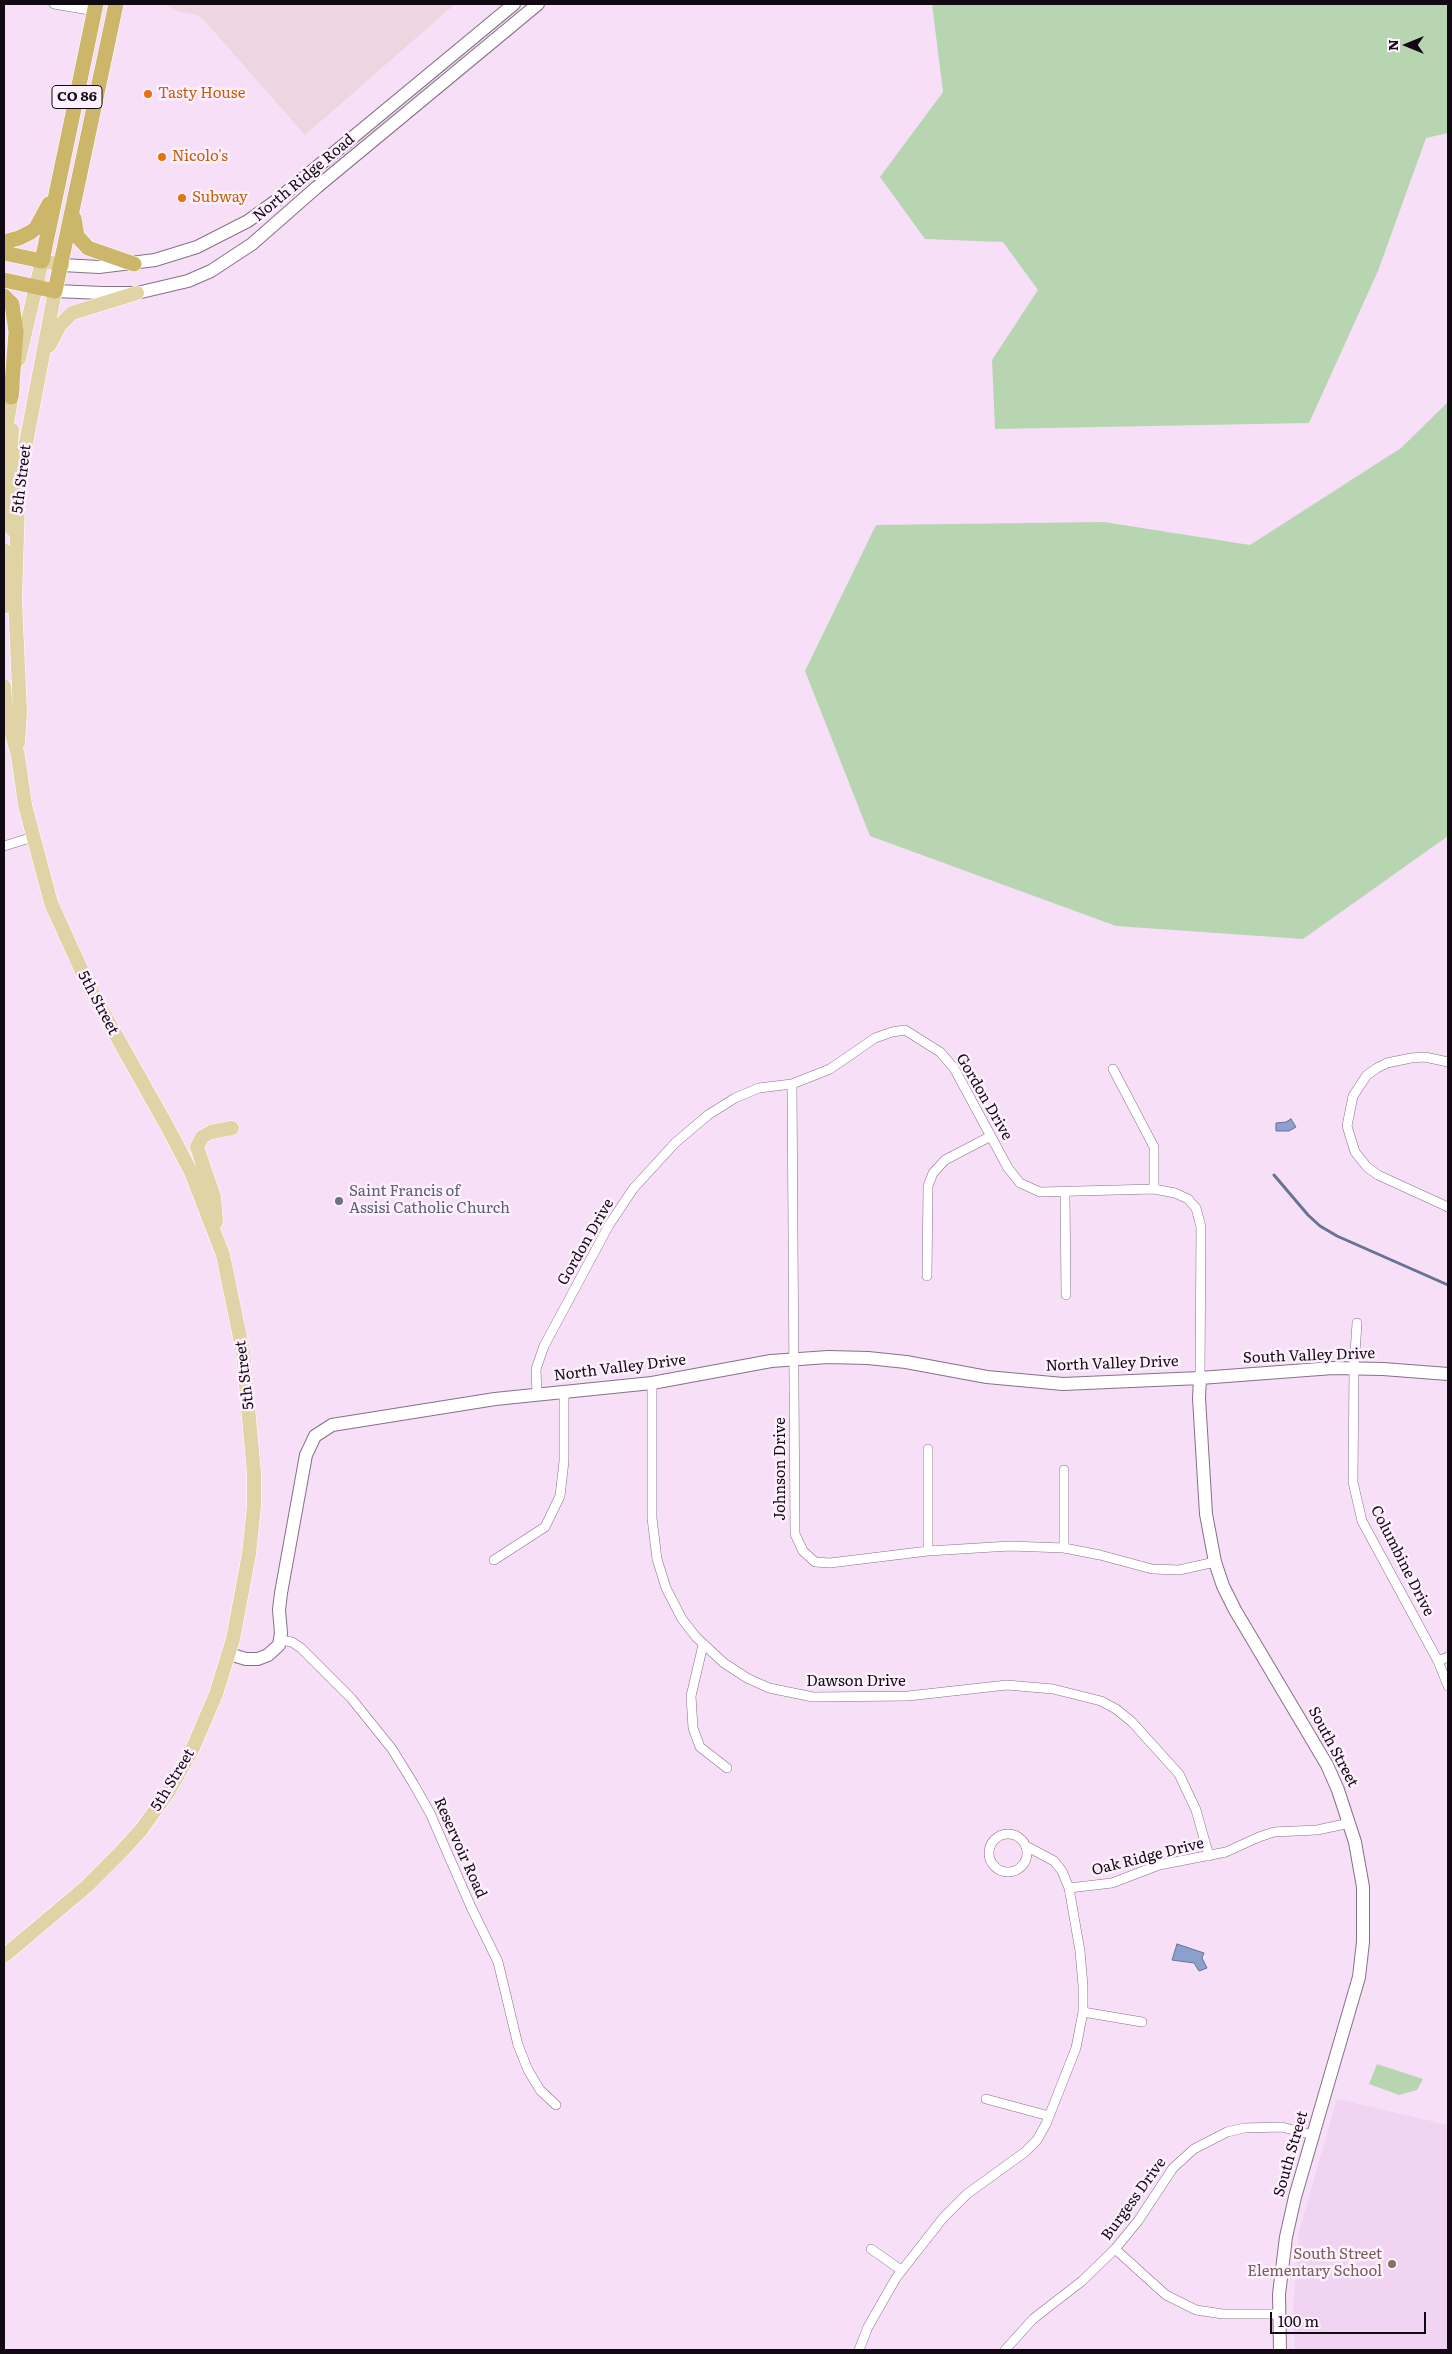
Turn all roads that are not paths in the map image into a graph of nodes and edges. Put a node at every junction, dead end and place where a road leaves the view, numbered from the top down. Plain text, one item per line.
1 (54, 4) edge
2 (116, 4) edge
3 (514, 4) edge
4 (538, 4) edge
5 (96, 8) edge
6 (60, 182) junction
7 (76, 191) junction
8 (4, 242) edge
9 (4, 254) edge
10 (42, 261) junction
11 (134, 264) junction
12 (62, 265) junction
13 (4, 280) edge
14 (36, 287) junction
15 (56, 290) junction
16 (137, 293) junction
17 (4, 296) edge
18 (41, 360) junction
19 (16, 372) junction
20 (11, 398) junction
21 (4, 441) edge
22 (16, 533) junction
23 (4, 550) edge
24 (18, 683) junction
25 (4, 686) edge
26 (18, 756) junction
27 (33, 837) junction
28 (4, 846) edge
29 (1448, 1062) edge
30 (1113, 1069) dead end
31 (792, 1084) junction
32 (232, 1128) dead end
33 (991, 1136) junction
34 (1154, 1189) junction
35 (1065, 1192) junction
36 (1448, 1207) edge
37 (218, 1240) junction
38 (926, 1276) dead end
39 (1066, 1295) dead end
40 (1357, 1323) dead end
41 (794, 1359) junction
42 (1354, 1368) junction
43 (1448, 1374) edge
44 (1200, 1378) junction
45 (652, 1383) junction
46 (564, 1392) junction
47 (537, 1394) junction
48 (928, 1449) dead end
49 (1064, 1470) dead end
50 (1064, 1548) junction
51 (928, 1551) junction
52 (494, 1560) dead end
53 (1215, 1562) junction
54 (280, 1640) junction
55 (703, 1645) junction
56 (229, 1654) junction
57 (1448, 1657) edge
58 (1438, 1661) junction
59 (1448, 1686) edge
60 (727, 1768) dead end
61 (1350, 1823) junction
62 (1026, 1846) junction
63 (1208, 1856) junction
64 (1069, 1888) junction
65 (4, 1956) edge
66 (1083, 2012) junction
67 (1142, 2022) dead end
68 (986, 2099) dead end
69 (556, 2105) dead end
70 (1049, 2116) junction
71 (1313, 2134) junction
72 (871, 2249) dead end
73 (1115, 2249) junction
74 (901, 2270) junction
75 (1279, 2314) junction
76 (859, 2350) edge
77 (1005, 2350) edge
78 (1280, 2350) edge

1 - 5 street
2 - 7 highway, CO 86
3 - 11 street, North Ridge Road
4 - 16 street, North Ridge Road
5 - 6 highway, CO 86
6 - 8 highway, CO 86
6 - 10 highway
7 - 11 highway
7 - 12 highway, CO 86
9 - 10 highway
10 - 12 main road
10 - 14 main road, 5th Street
11 - 12 street, North Ridge Road
12 - 15 highway, 5th Street / CO 86
13 - 14 highway
14 - 15 highway
14 - 19 main road, 5th Street
15 - 16 street, North Ridge Road
15 - 18 main road, 5th Street
16 - 18 main road
17 - 20 highway
18 - 22 main road, 5th Street
19 - 20 main road, 5th Street
19 - 22 main road
20 - 21 main road, 5th Street
22 - 24 main road, 5th Street
23 - 24 main road
24 - 26 main road, 5th Street
25 - 26 main road, 5th Street
26 - 27 main road, 5th Street
27 - 28 street
27 - 37 main road, 5th Street
29 - 36 street
30 - 34 street
31 - 33 street, Gordon Drive
31 - 41 street, Johnson Drive
31 - 47 street, Gordon Drive
32 - 37 main road
33 - 35 street, Gordon Drive
33 - 38 street
34 - 35 street, Gordon Drive
34 - 44 street, Gordon Drive
35 - 39 street
37 - 56 main road, 5th Street
40 - 42 street, Columbine Drive
41 - 44 street, North Valley Drive
41 - 45 street, North Valley Drive
41 - 51 street, Johnson Drive
42 - 43 street, South Valley Drive
42 - 44 street, South Valley Drive
42 - 58 street, Columbine Drive
44 - 53 street, South Street
45 - 46 street, North Valley Drive
45 - 55 street, Dawson Drive
46 - 47 street, North Valley Drive
46 - 52 street
47 - 54 street, North Valley Drive
48 - 51 street
49 - 50 street
50 - 51 street, Johnson Drive
50 - 53 street, Johnson Drive
53 - 61 street, South Street
54 - 56 street
54 - 69 street, Reservoir Road
55 - 60 street
55 - 63 street, Dawson Drive
56 - 65 main road, 5th Street
57 - 58 street
58 - 59 street, Columbine Drive
61 - 63 street, Oak Ridge Drive
61 - 71 street, South Street
62 - 62 street
62 - 64 street
63 - 64 street, Oak Ridge Drive
64 - 66 street
66 - 67 street
66 - 70 street
68 - 70 street
70 - 74 street
71 - 73 street, Burgess Drive
71 - 75 street, South Street
72 - 74 street
73 - 75 street
73 - 77 street, Burgess Drive
74 - 76 street
75 - 78 street, South Street

